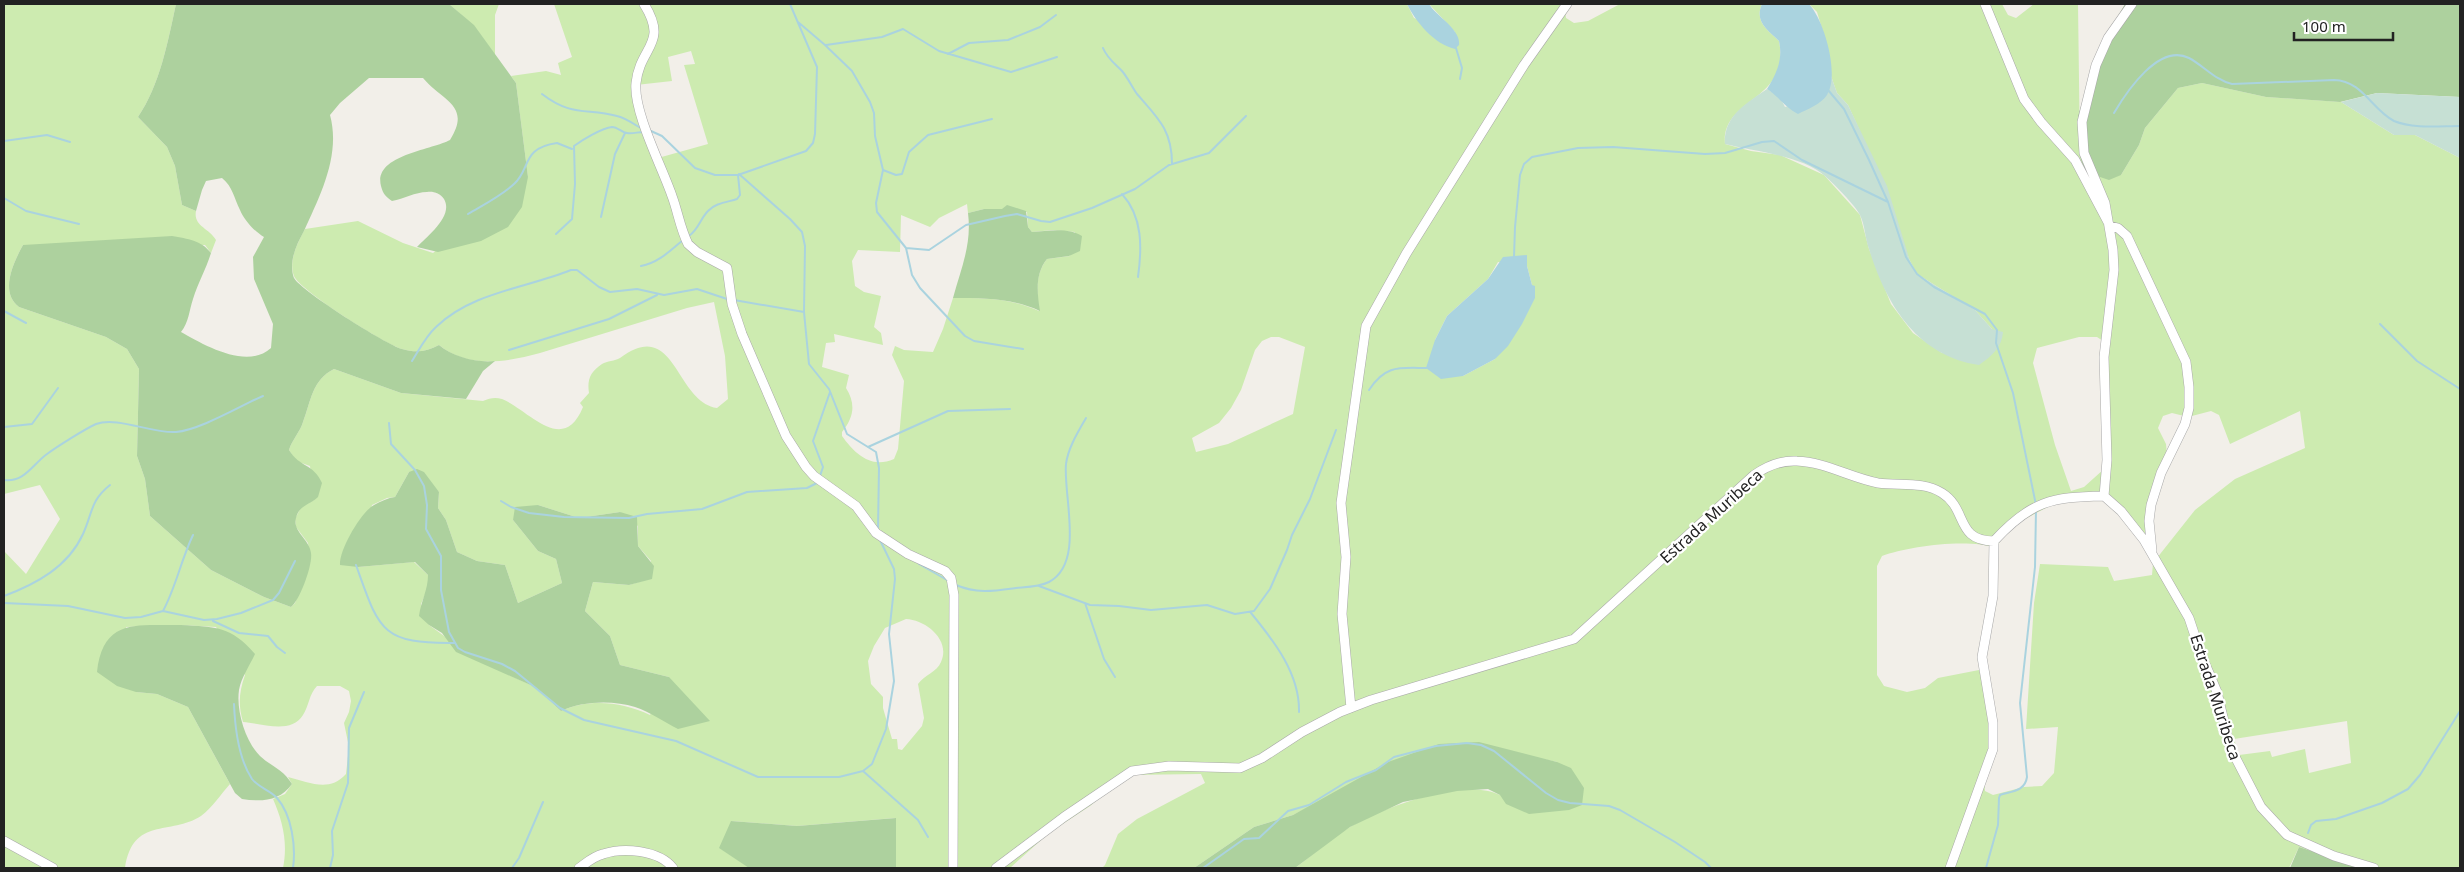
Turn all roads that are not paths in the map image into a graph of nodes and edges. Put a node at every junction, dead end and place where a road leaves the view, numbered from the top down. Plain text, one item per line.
1 (644, 4) edge
2 (1567, 4) edge
3 (1985, 4) edge
4 (2132, 4) edge
5 (2110, 226) junction
6 (2104, 496) junction
7 (1994, 541) junction
8 (2153, 556) junction
9 (1351, 708) junction
10 (4, 840) edge
11 (53, 868) edge
12 (579, 868) edge
13 (673, 868) edge
14 (952, 868) edge
15 (996, 868) edge
16 (1950, 868) edge
17 (2374, 868) edge

1 - 14 street
2 - 9 street
3 - 5 street
4 - 5 street
5 - 6 street
5 - 8 street
6 - 7 street
6 - 8 street, Estrada Muribeca
7 - 9 street, Estrada Muribeca
7 - 16 street
8 - 17 street, Estrada Muribeca
9 - 15 street, Estrada Muribeca
10 - 11 street
12 - 13 street

